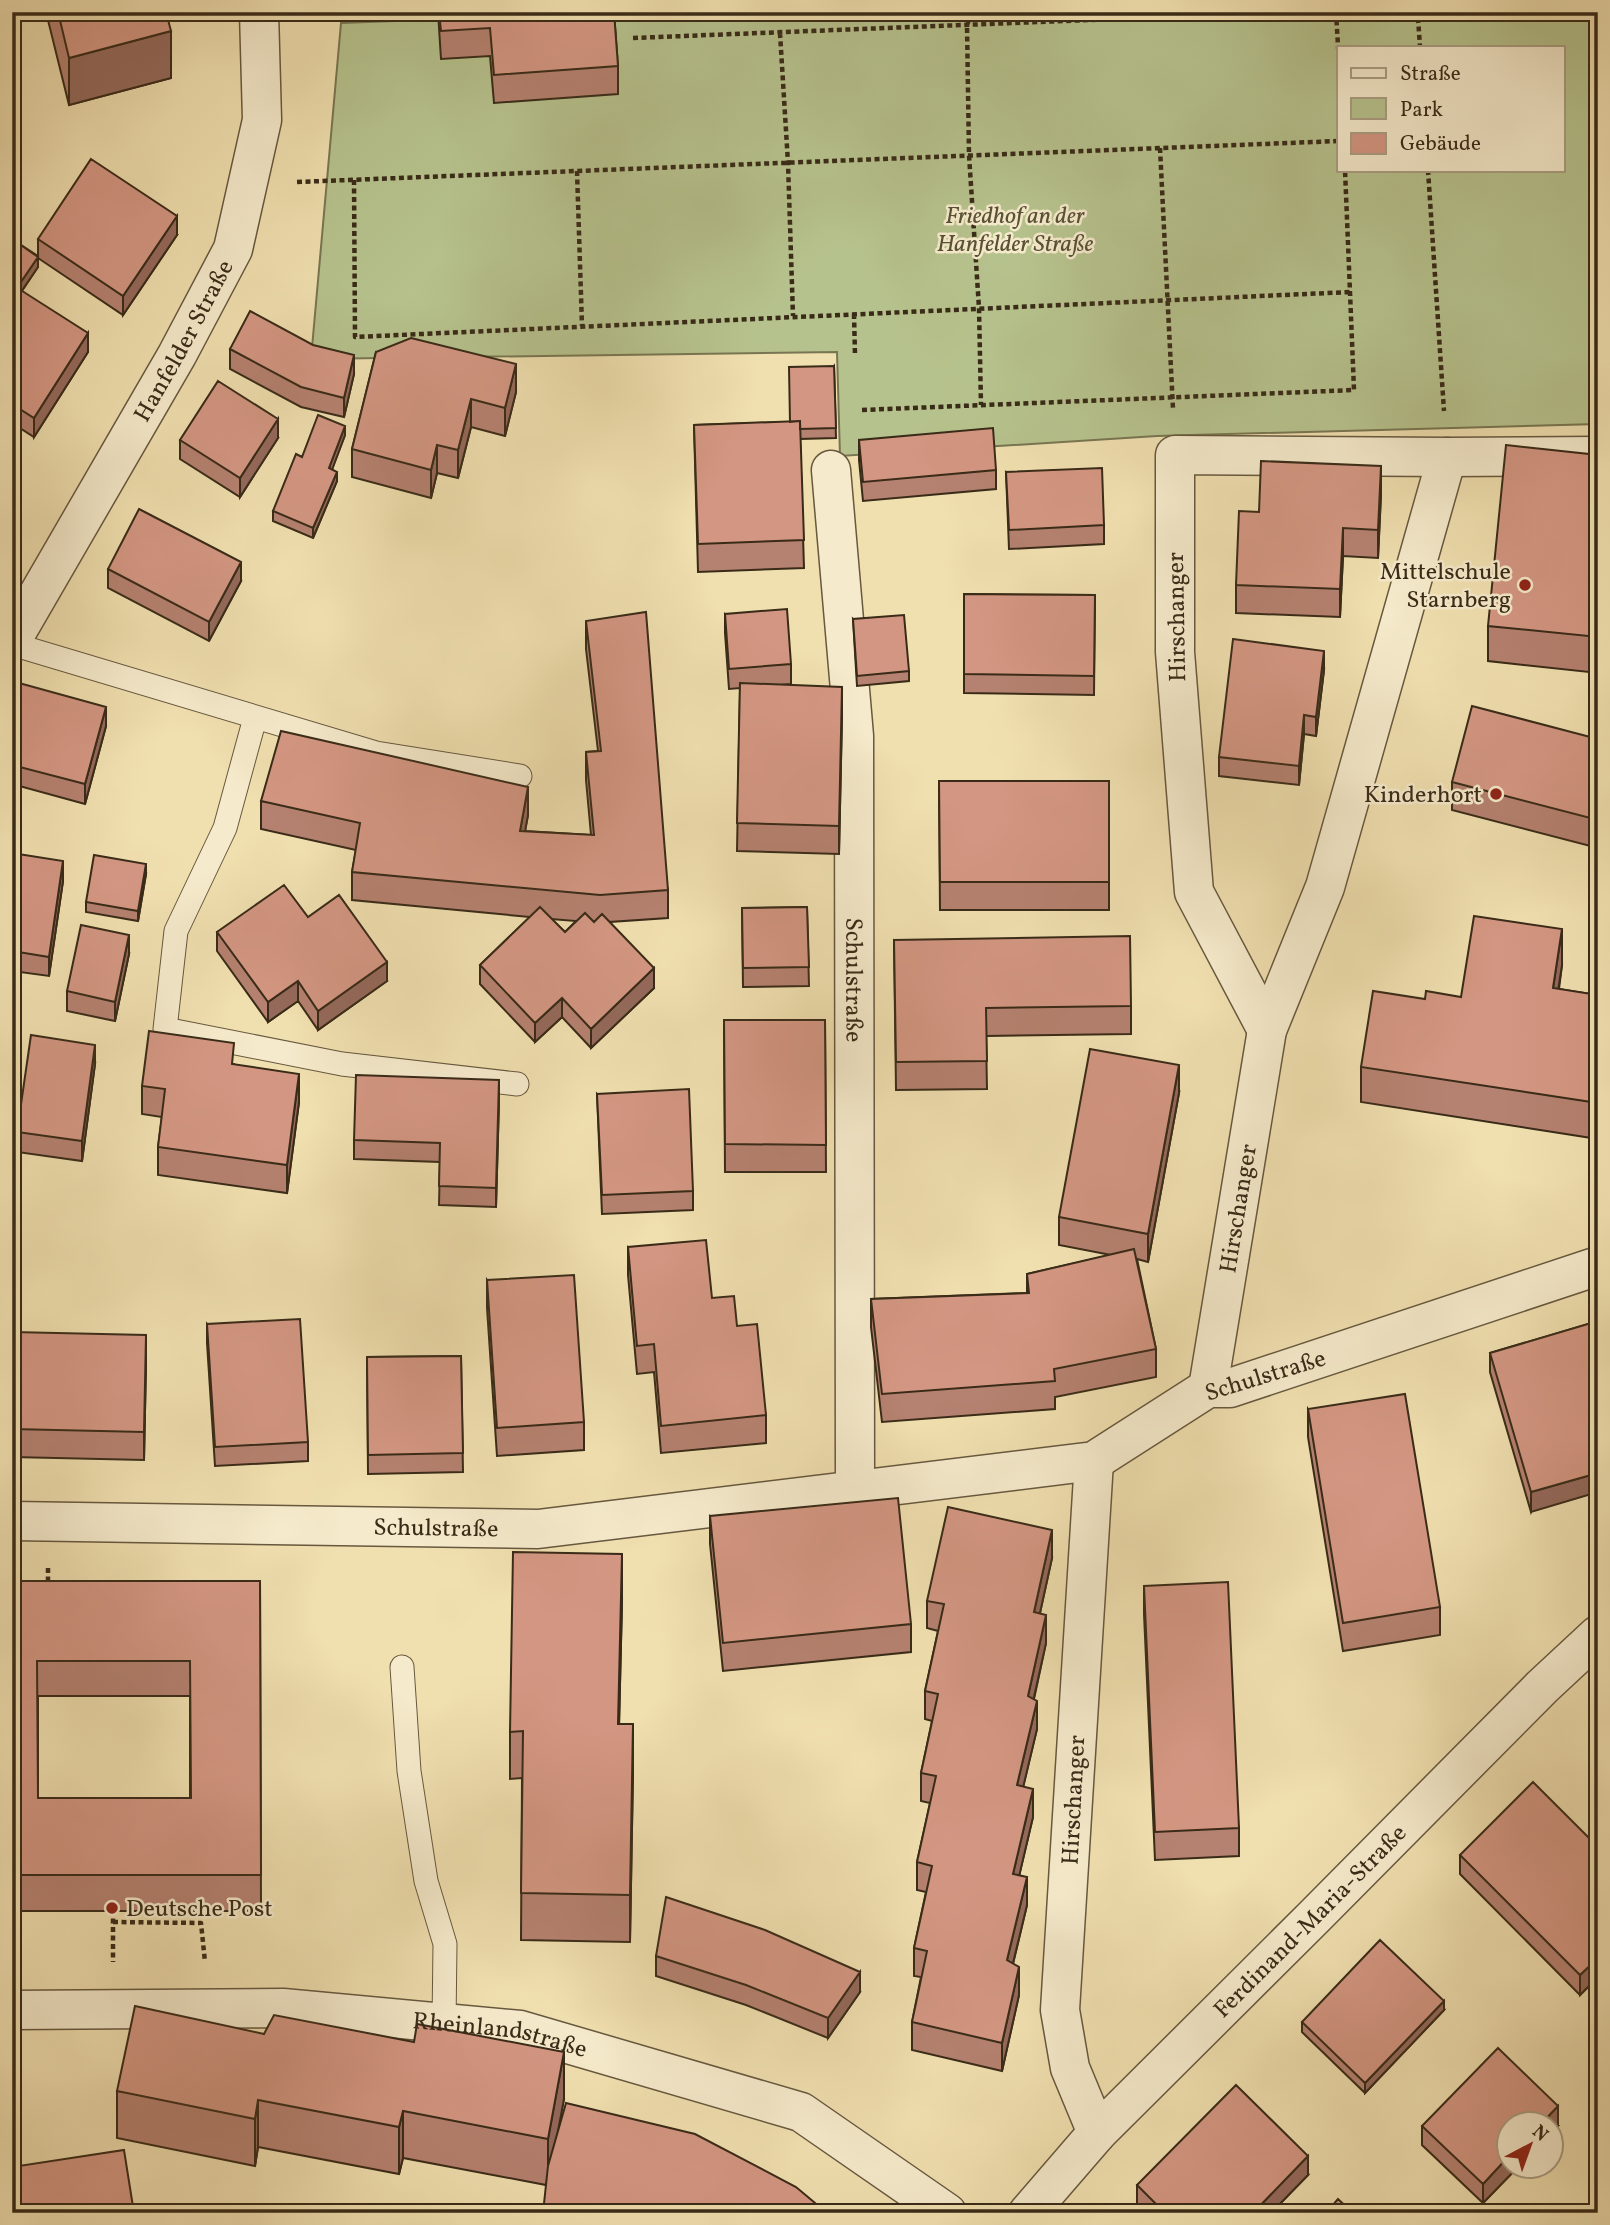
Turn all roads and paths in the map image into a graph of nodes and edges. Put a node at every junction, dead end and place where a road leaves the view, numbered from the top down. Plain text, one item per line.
1 (259, 12) edge
2 (972, 12) edge
3 (1292, 12) edge
4 (1336, 12) edge
5 (1418, 18) dead end
6 (967, 25) junction
7 (780, 33) junction
8 (633, 38) dead end
9 (1338, 46) edge
10 (1420, 46) edge
11 (1337, 141) edge
12 (1160, 148) junction
13 (969, 155) junction
14 (788, 163) junction
15 (578, 171) junction
16 (1345, 172) edge
17 (1428, 172) edge
18 (354, 180) junction
19 (247, 184) junction
20 (1350, 292) junction
21 (1167, 300) junction
22 (979, 308) junction
23 (853, 314) junction
24 (793, 316) junction
25 (582, 326) junction
26 (855, 355) dead end
27 (1172, 398) junction
28 (981, 405) junction
29 (862, 410) dead end
30 (1175, 456) junction
31 (1598, 456) edge
32 (1447, 457) junction
33 (831, 470) dead end
34 (12, 642) edge
35 (255, 718) junction
36 (520, 776) dead end
37 (1268, 1030) junction
38 (517, 1084) dead end
39 (1598, 1266) edge
40 (1208, 1388) junction
41 (1094, 1461) junction
42 (855, 1490) junction
43 (12, 1521) edge
44 (48, 1584) edge
45 (49, 1595) edge
46 (1598, 1635) edge
47 (402, 1667) dead end
48 (113, 1910) edge
49 (113, 1922) junction
50 (201, 1923) dead end
51 (113, 1955) dead end
52 (12, 2010) edge
53 (444, 2023) junction
54 (1097, 2133) junction
55 (947, 2213) edge
56 (1028, 2213) edge

1 - 19 street, Hanfelder Straße
2 - 6 path
3 - 6 path
4 - 9 path
5 - 10 path
6 - 7 path
6 - 13 path
7 - 8 path
7 - 14 path
11 - 12 path
12 - 13 path
12 - 21 path
13 - 14 path
13 - 22 path
14 - 15 path
14 - 24 path
15 - 18 path
15 - 25 path
16 - 20 path
17 - 32 path
18 - 19 path
18 - 25 path
19 - 34 street, Hanfelder Straße
20 - 21 path
20 - 27 path
21 - 22 path
21 - 27 path
22 - 23 path
22 - 28 path
23 - 24 path
23 - 26 path
24 - 25 path
27 - 28 path
27 - 30 path
28 - 29 path
30 - 32 street
30 - 37 street, Hirschanger
31 - 32 street
32 - 37 street, Hirschanger
33 - 42 street, Schulstraße
34 - 35 lane
35 - 36 lane
35 - 38 lane
37 - 40 street, Hirschanger
39 - 40 street, Schulstraße
40 - 41 street, Schulstraße
41 - 42 street, Schulstraße
41 - 54 street, Hirschanger
42 - 43 street, Schulstraße
44 - 45 path
46 - 54 street, Ferdinand-Maria-Straße
47 - 53 lane
48 - 49 path
49 - 50 path
49 - 51 path
52 - 53 street, Rheinlandstraße
53 - 55 street, Rheinlandstraße
54 - 56 street, Ferdinand-Maria-Straße

